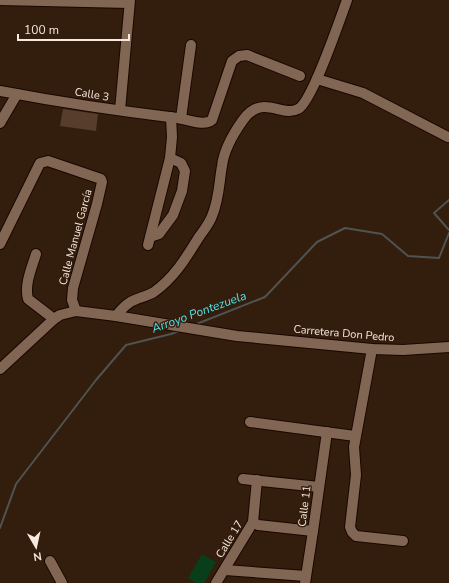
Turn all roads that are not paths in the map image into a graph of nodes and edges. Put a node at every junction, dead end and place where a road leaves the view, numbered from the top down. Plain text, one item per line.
1 (0, 0) edge
2 (347, 0) edge
3 (130, 2) edge
4 (191, 45) dead end
5 (300, 76) dead end
6 (317, 79) junction
7 (0, 91) edge
8 (17, 94) junction
9 (120, 110) junction
10 (176, 118) junction
11 (0, 123) edge
12 (448, 137) dead end
13 (170, 158) junction
14 (0, 244) edge
15 (36, 254) dead end
16 (76, 311) junction
17 (116, 316) junction
18 (54, 319) junction
19 (449, 347) edge
20 (372, 349) junction
21 (4, 359) edge
22 (0, 369) edge
23 (250, 422) dead end
24 (327, 432) junction
25 (355, 436) junction
26 (244, 478) dead end
27 (257, 480) junction
28 (319, 487) junction
29 (253, 522) junction
30 (313, 531) junction
31 (403, 541) dead end
32 (50, 561) dead end
33 (224, 570) junction
34 (305, 580) edge
35 (62, 583) edge
36 (216, 583) edge

1 - 3 street
2 - 6 street
3 - 9 street
4 - 10 street
5 - 10 street, Calle 3
6 - 12 street
6 - 17 street
7 - 8 street, Calle 3
8 - 9 street, Calle 3
8 - 11 street
9 - 10 street, Calle 3
10 - 13 street
13 - 13 street
14 - 16 street, Calle Manuel García
15 - 18 street
16 - 17 street
16 - 18 street
17 - 20 street, Carretera Don Pedro
18 - 21 street
19 - 20 street, Carretera Don Pedro
20 - 25 street
21 - 22 street
23 - 24 street
24 - 25 street
24 - 28 street, Calle 11
25 - 31 street
26 - 27 street
27 - 28 street
27 - 29 street, Calle 17
28 - 30 street, Calle 11
29 - 30 street
29 - 33 street, Calle 17
30 - 34 street, Calle 11
32 - 35 street
33 - 34 street
33 - 36 street, Calle 17

